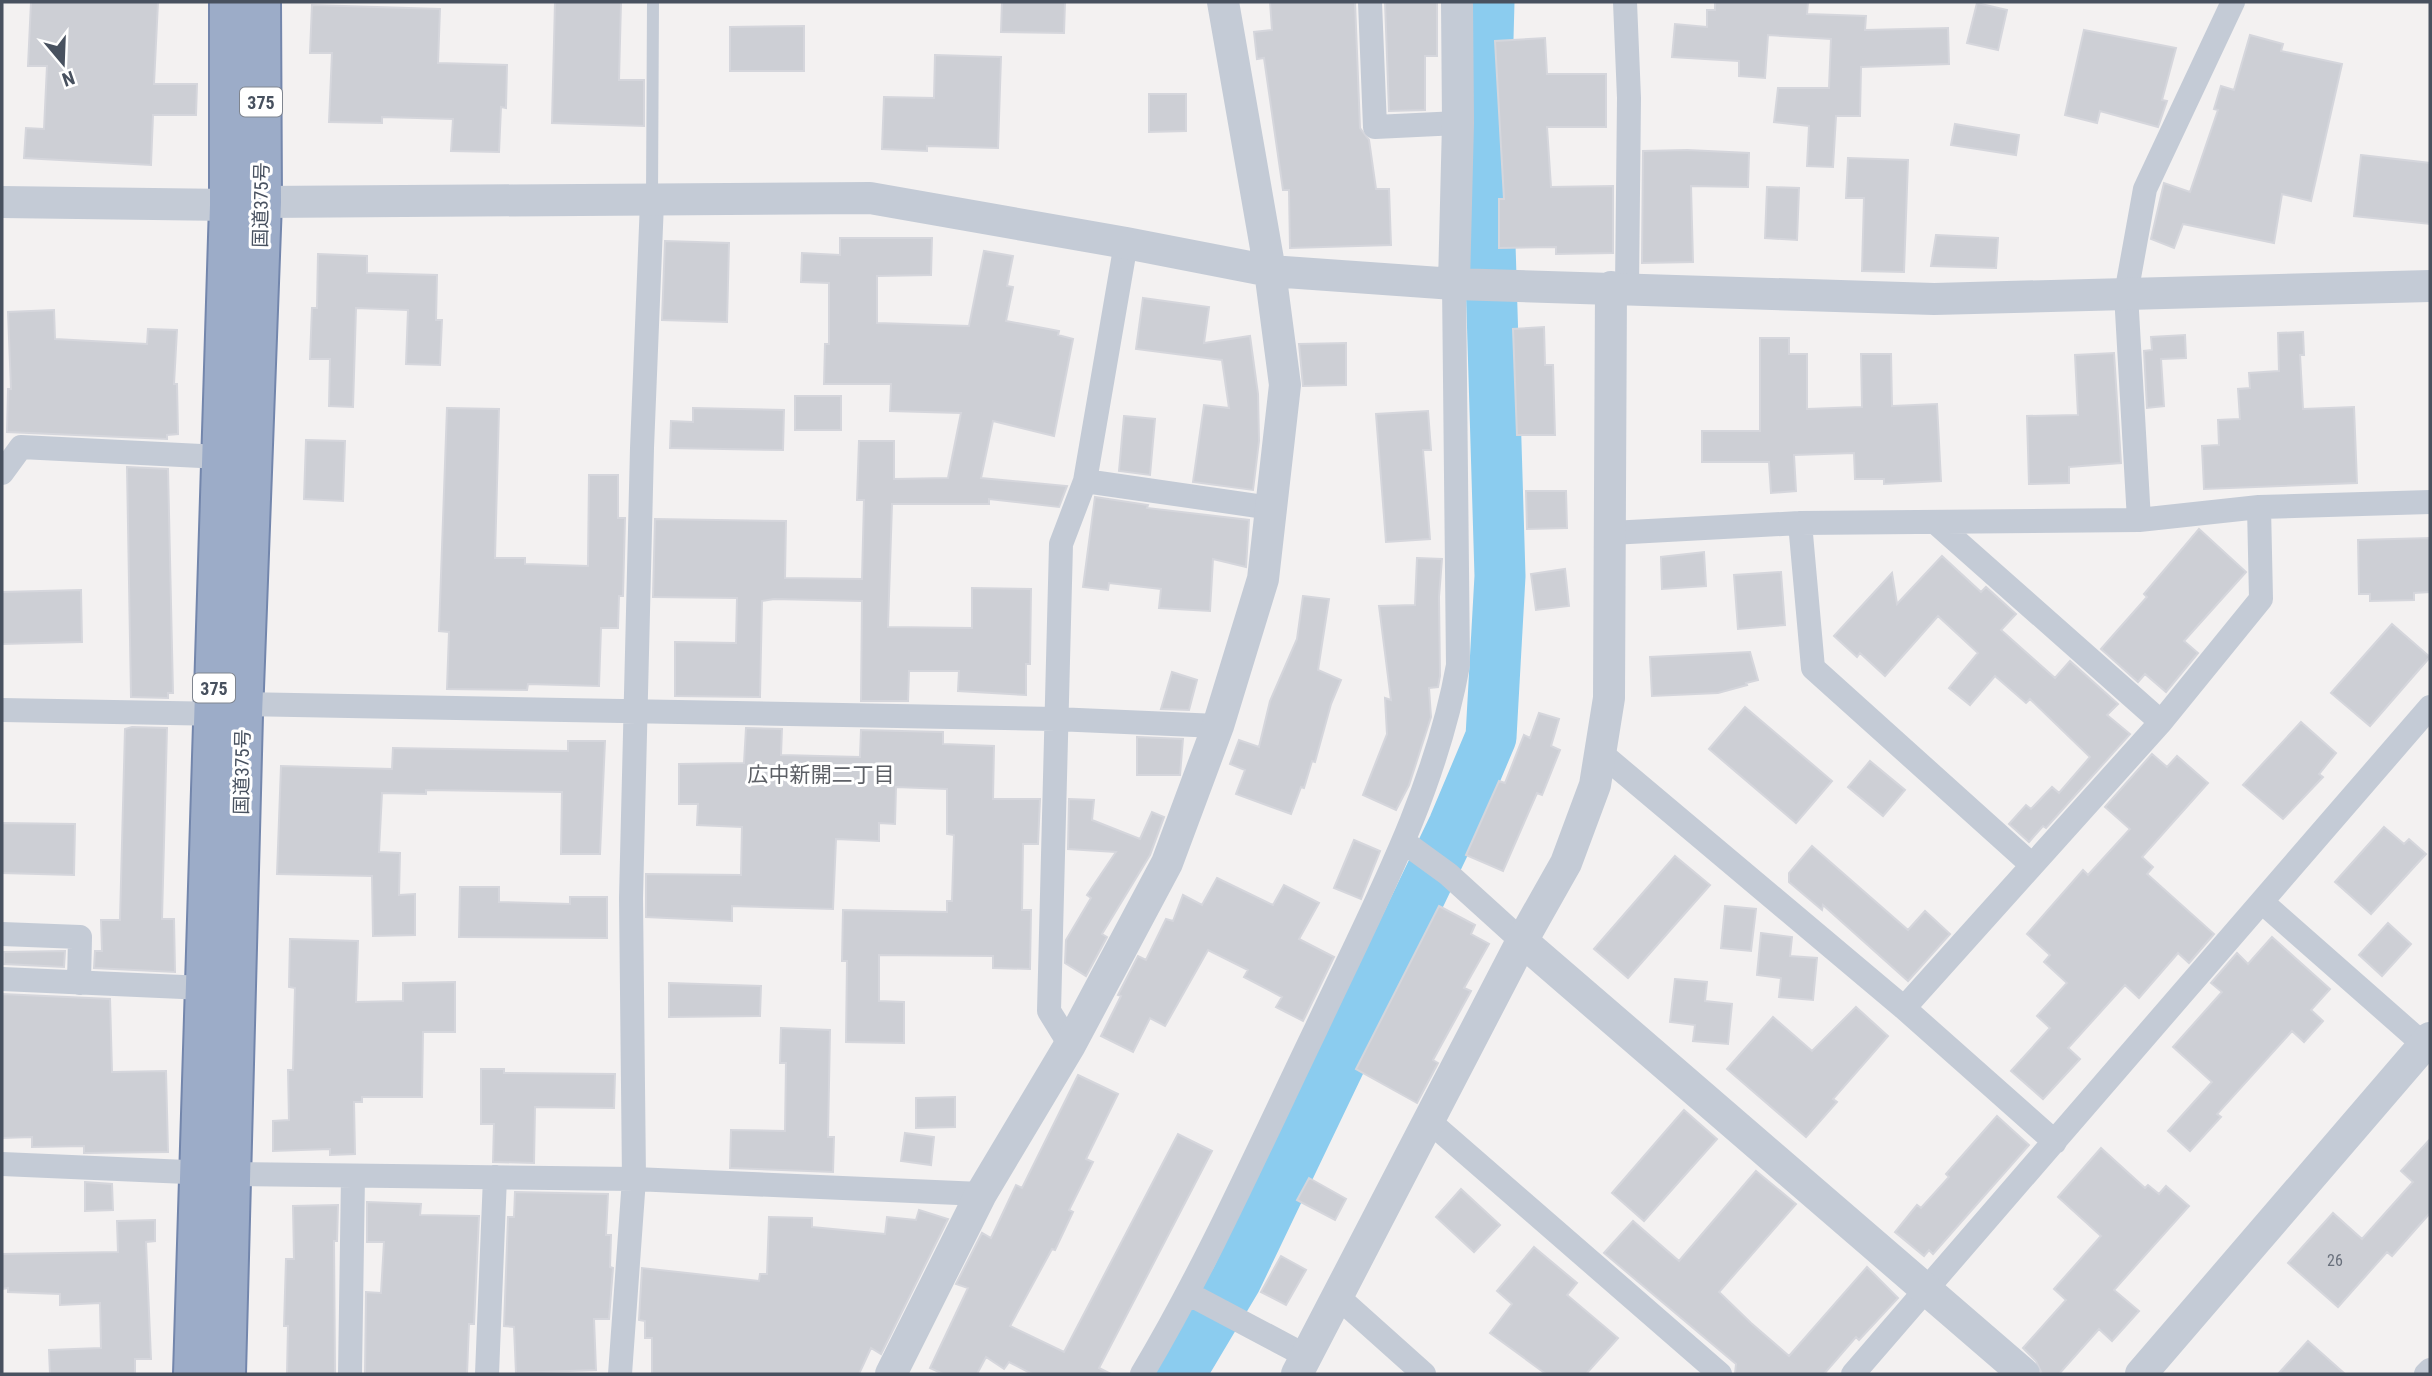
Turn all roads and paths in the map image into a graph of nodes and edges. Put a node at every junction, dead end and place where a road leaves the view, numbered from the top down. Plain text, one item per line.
1 (229, 2) edge
2 (261, 2) edge
3 (653, 2) edge
4 (1223, 2) edge
5 (1370, 2) edge
6 (1457, 2) edge
7 (1625, 2) edge
8 (2233, 2) edge
9 (1458, 122) junction
10 (2, 202) edge
11 (652, 202) junction
12 (245, 204) junction
13 (1126, 243) junction
14 (1270, 271) junction
15 (1478, 284) junction
16 (2430, 286) edge
17 (1619, 287) junction
18 (2126, 294) junction
19 (221, 457) junction
20 (2, 473) edge
21 (1085, 481) junction
22 (2430, 502) edge
23 (2259, 506) junction
24 (1272, 508) junction
25 (2138, 520) junction
26 (1935, 522) junction
27 (1800, 523) junction
28 (1611, 533) junction
29 (2430, 707) edge
30 (2, 710) edge
31 (234, 711) junction
32 (636, 711) junction
33 (1055, 719) junction
34 (2161, 722) junction
35 (1218, 726) junction
36 (1602, 754) junction
37 (1414, 849) junction
38 (2032, 865) junction
39 (2262, 902) junction
40 (2, 934) edge
41 (1522, 941) junction
42 (2, 979) edge
43 (79, 983) junction
44 (205, 988) junction
45 (1904, 1008) junction
46 (2428, 1044) edge
47 (1070, 1045) junction
48 (1429, 1121) junction
49 (2055, 1142) junction
50 (2, 1164) edge
51 (216, 1173) junction
52 (354, 1176) junction
53 (495, 1177) junction
54 (634, 1179) junction
55 (981, 1194) junction
56 (1927, 1290) junction
57 (1338, 1297) junction
58 (1200, 1300) junction
59 (1302, 1365) edge
60 (2430, 1370) edge
61 (193, 1374) edge
62 (226, 1374) edge
63 (350, 1374) edge
64 (487, 1374) edge
65 (620, 1374) edge
66 (891, 1374) edge
67 (1142, 1374) edge
68 (1424, 1374) edge
69 (1720, 1374) edge
70 (1853, 1374) edge
71 (2024, 1374) edge
72 (2141, 1374) edge
73 (2426, 1374) edge

1 - 12 highway, 国道375号 / 375
2 - 12 highway, 国道375号 / 375
3 - 11 lane
4 - 14 street
5 - 9 street
6 - 9 street
7 - 17 street
8 - 18 street
9 - 15 street
10 - 12 street
11 - 12 street
11 - 13 street
11 - 32 street
12 - 19 highway, 国道375号 / 375
12 - 31 highway, 国道375号 / 375
13 - 14 street
13 - 21 street
14 - 15 street
14 - 24 street
15 - 17 street
15 - 37 street
16 - 18 street
17 - 18 street
17 - 28 street
18 - 25 street
19 - 20 street
19 - 31 highway, 国道375号 / 375
21 - 24 street
21 - 33 street
22 - 23 street
23 - 25 street
23 - 34 street
24 - 35 street
25 - 26 street
26 - 27 street
26 - 34 street
27 - 28 street
27 - 38 street
28 - 36 street
29 - 39 street
30 - 31 street
31 - 32 street
31 - 44 highway, 国道375号 / 375
31 - 51 highway, 国道375号 / 375
32 - 33 street
32 - 54 street
33 - 35 street
33 - 47 street
34 - 38 street
35 - 47 street
36 - 41 street
36 - 45 street
37 - 41 street
37 - 58 street
38 - 45 street
39 - 46 street
39 - 49 street
40 - 43 street
41 - 48 street
41 - 56 street
42 - 43 street
43 - 44 street
44 - 51 highway, 国道375号 / 375
45 - 49 street
46 - 72 street
47 - 55 street
48 - 57 street
48 - 69 street
49 - 56 street
50 - 51 street
51 - 52 street
51 - 61 highway, 国道375号 / 375
51 - 62 highway, 国道375号 / 375
52 - 53 street
52 - 63 street
53 - 54 street
53 - 64 street
54 - 55 street
54 - 65 street
55 - 66 street
56 - 70 street
56 - 71 street
57 - 59 street
57 - 68 street
58 - 59 street
58 - 67 street
60 - 73 street

